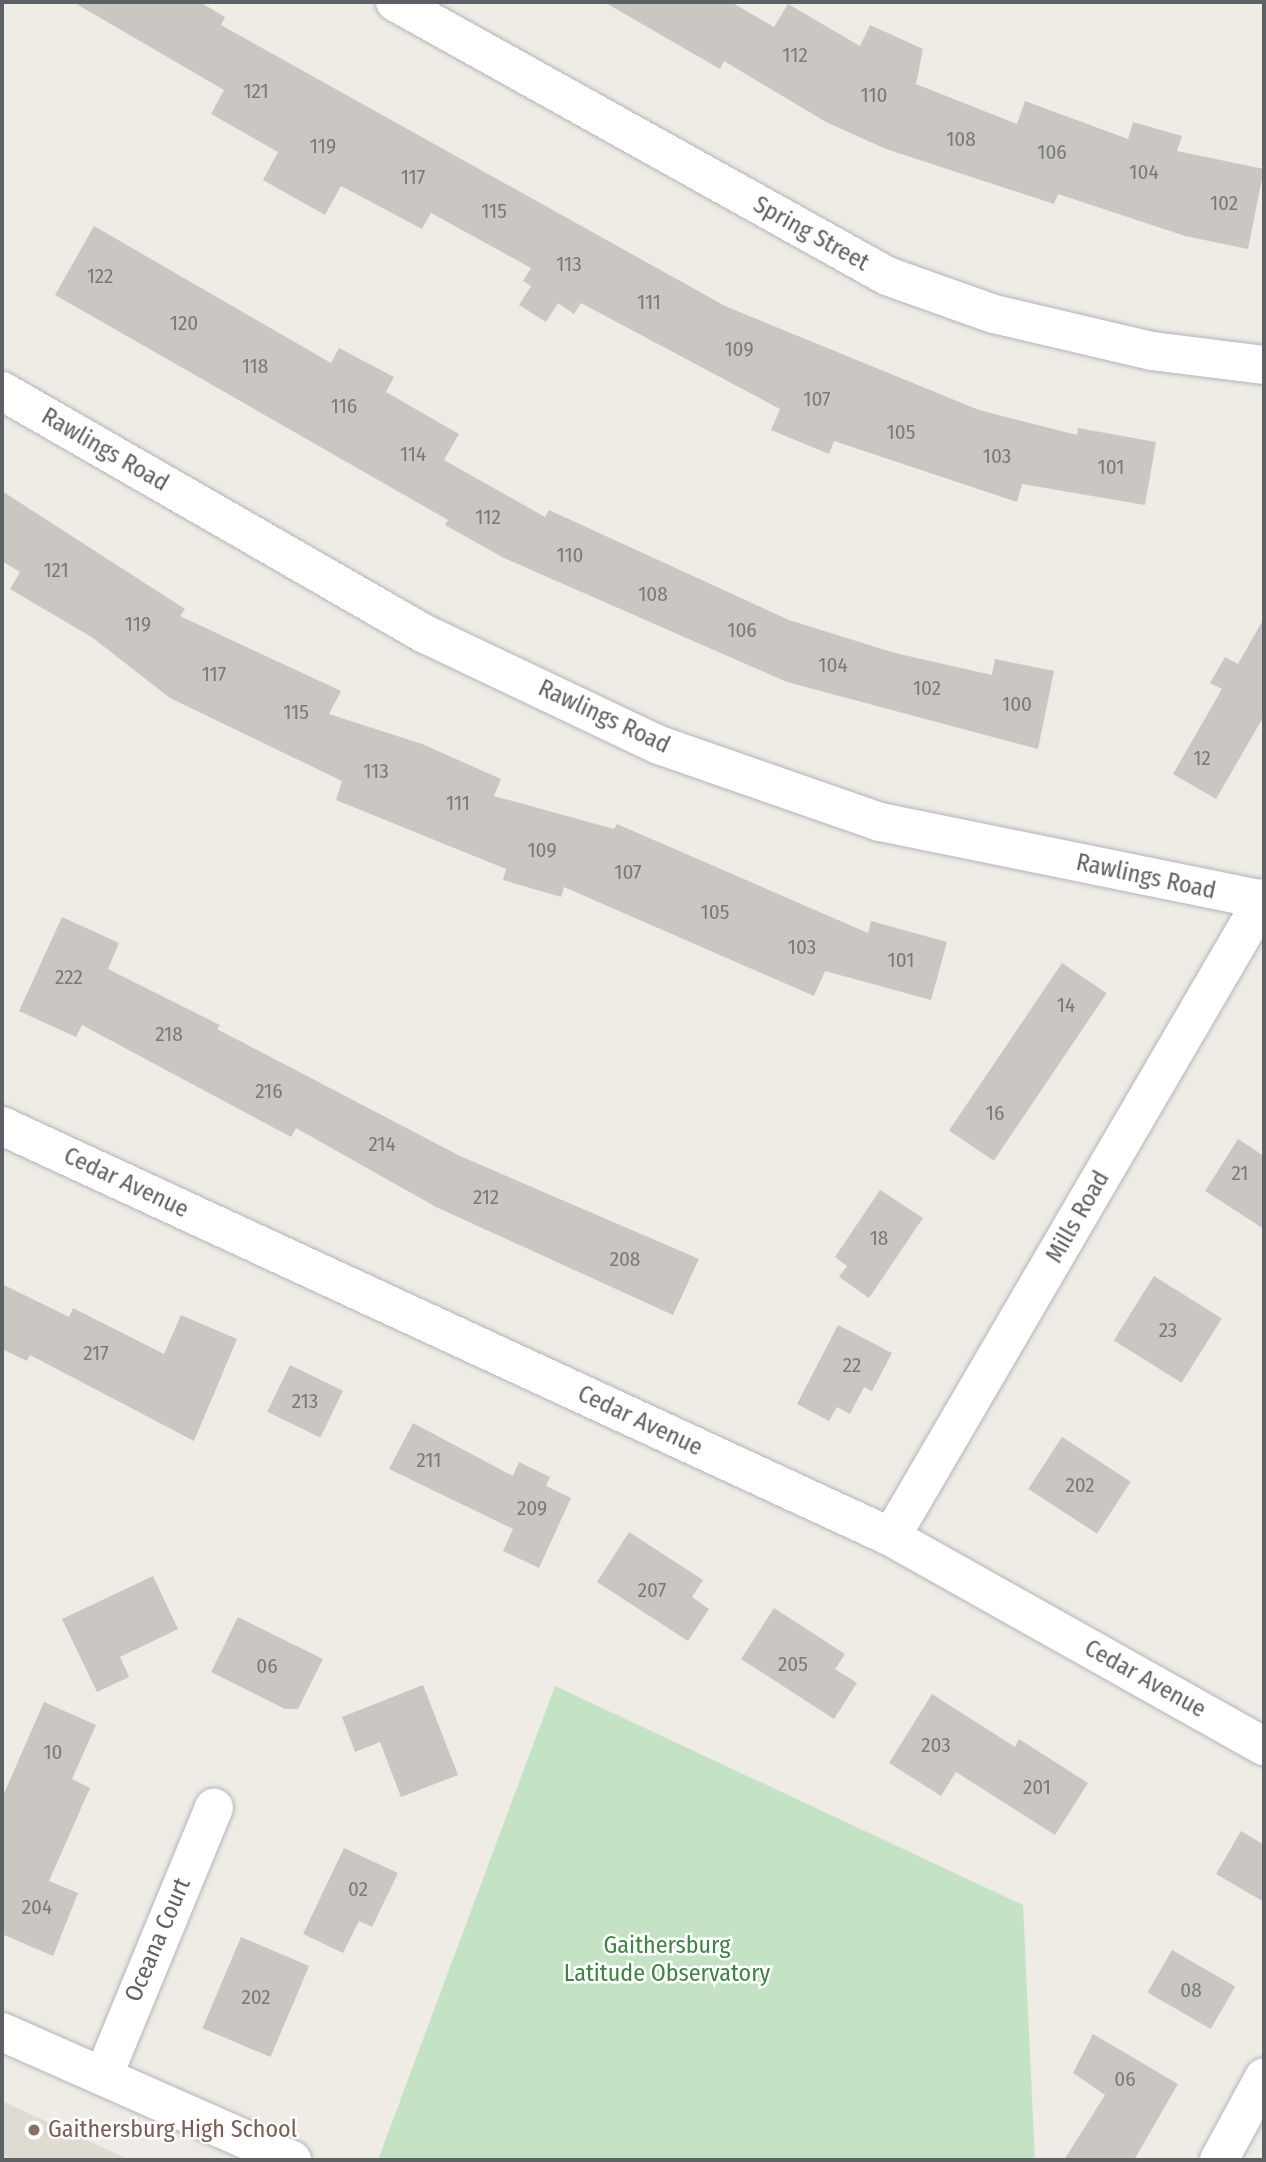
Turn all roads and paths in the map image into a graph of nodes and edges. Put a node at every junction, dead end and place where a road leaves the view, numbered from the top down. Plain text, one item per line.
1 (395, 2) edge
2 (1264, 365) edge
3 (2, 391) edge
4 (1264, 899) edge
5 (2, 1126) edge
6 (891, 1537) junction
7 (1264, 1746) edge
8 (214, 1808) dead end
9 (2, 2032) edge
10 (105, 2072) junction
11 (1264, 2077) edge
12 (292, 2160) edge
13 (1219, 2160) edge

1 - 2 street, Spring Street
3 - 4 street, Rawlings Road
4 - 6 street, Mills Road
5 - 6 street, Cedar Avenue
6 - 7 street, Cedar Avenue
8 - 10 street, Oceana Court
9 - 10 street
10 - 12 street
11 - 13 street

